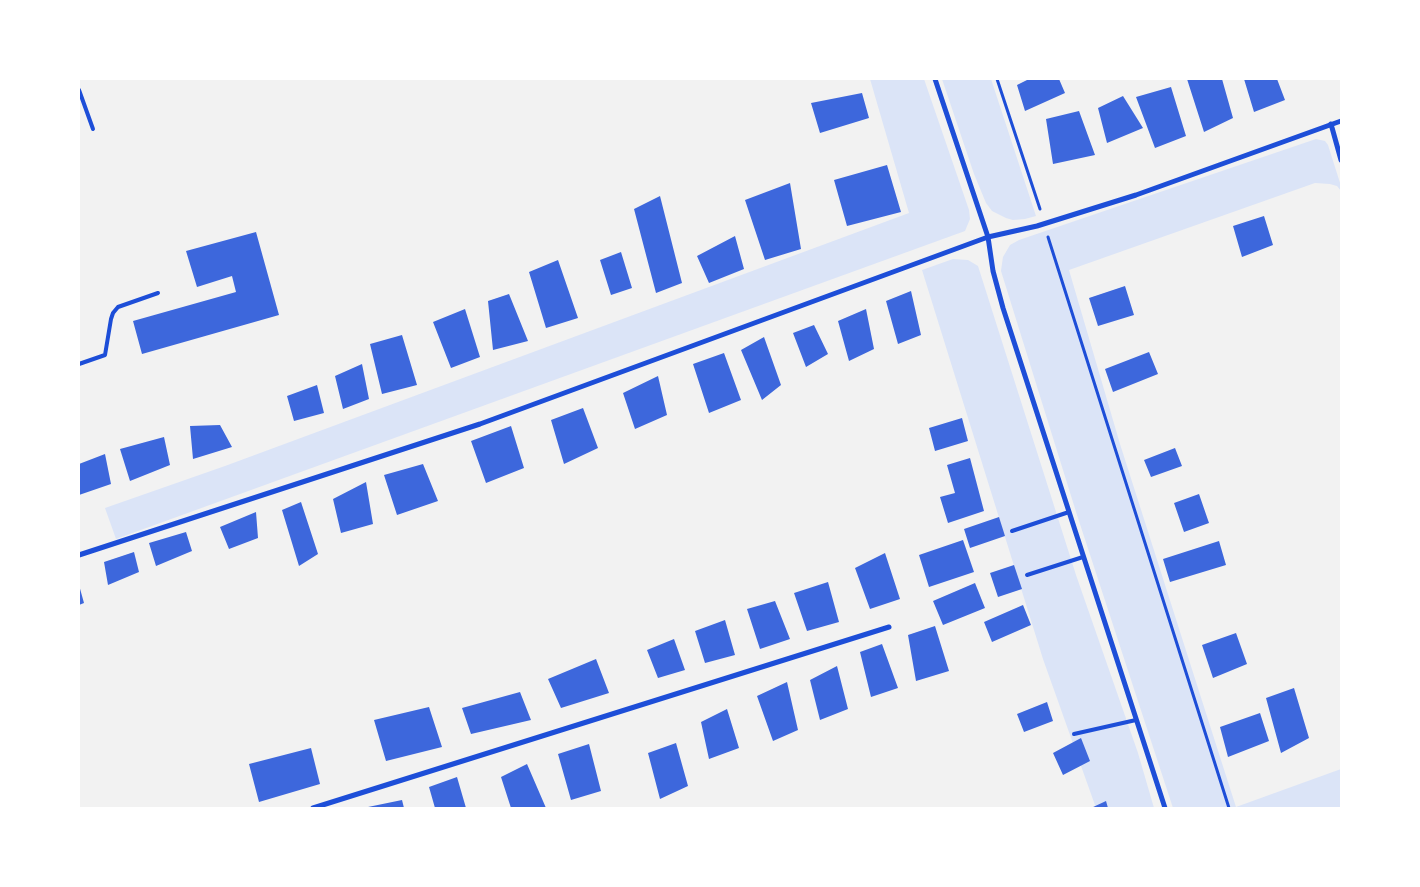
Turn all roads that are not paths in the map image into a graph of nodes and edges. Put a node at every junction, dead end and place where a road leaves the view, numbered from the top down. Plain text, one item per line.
1 (935, 79) edge
2 (79, 90) edge
3 (1341, 121) edge
4 (1331, 124) junction
5 (93, 130) dead end
6 (1341, 160) edge
7 (988, 238) junction
8 (158, 293) dead end
9 (79, 364) edge
10 (1069, 512) junction
11 (1012, 531) dead end
12 (79, 555) edge
13 (1084, 557) junction
14 (1027, 575) dead end
15 (888, 627) dead end
16 (1136, 720) junction
17 (1074, 734) dead end
18 (313, 808) edge
19 (1165, 808) edge

1 - 7 street
2 - 5 lane
3 - 4 street
4 - 6 street
4 - 7 street
7 - 10 street
7 - 12 street
8 - 9 lane
10 - 11 lane
10 - 13 street
13 - 14 lane
13 - 16 street
15 - 18 street
16 - 17 lane
16 - 19 street

